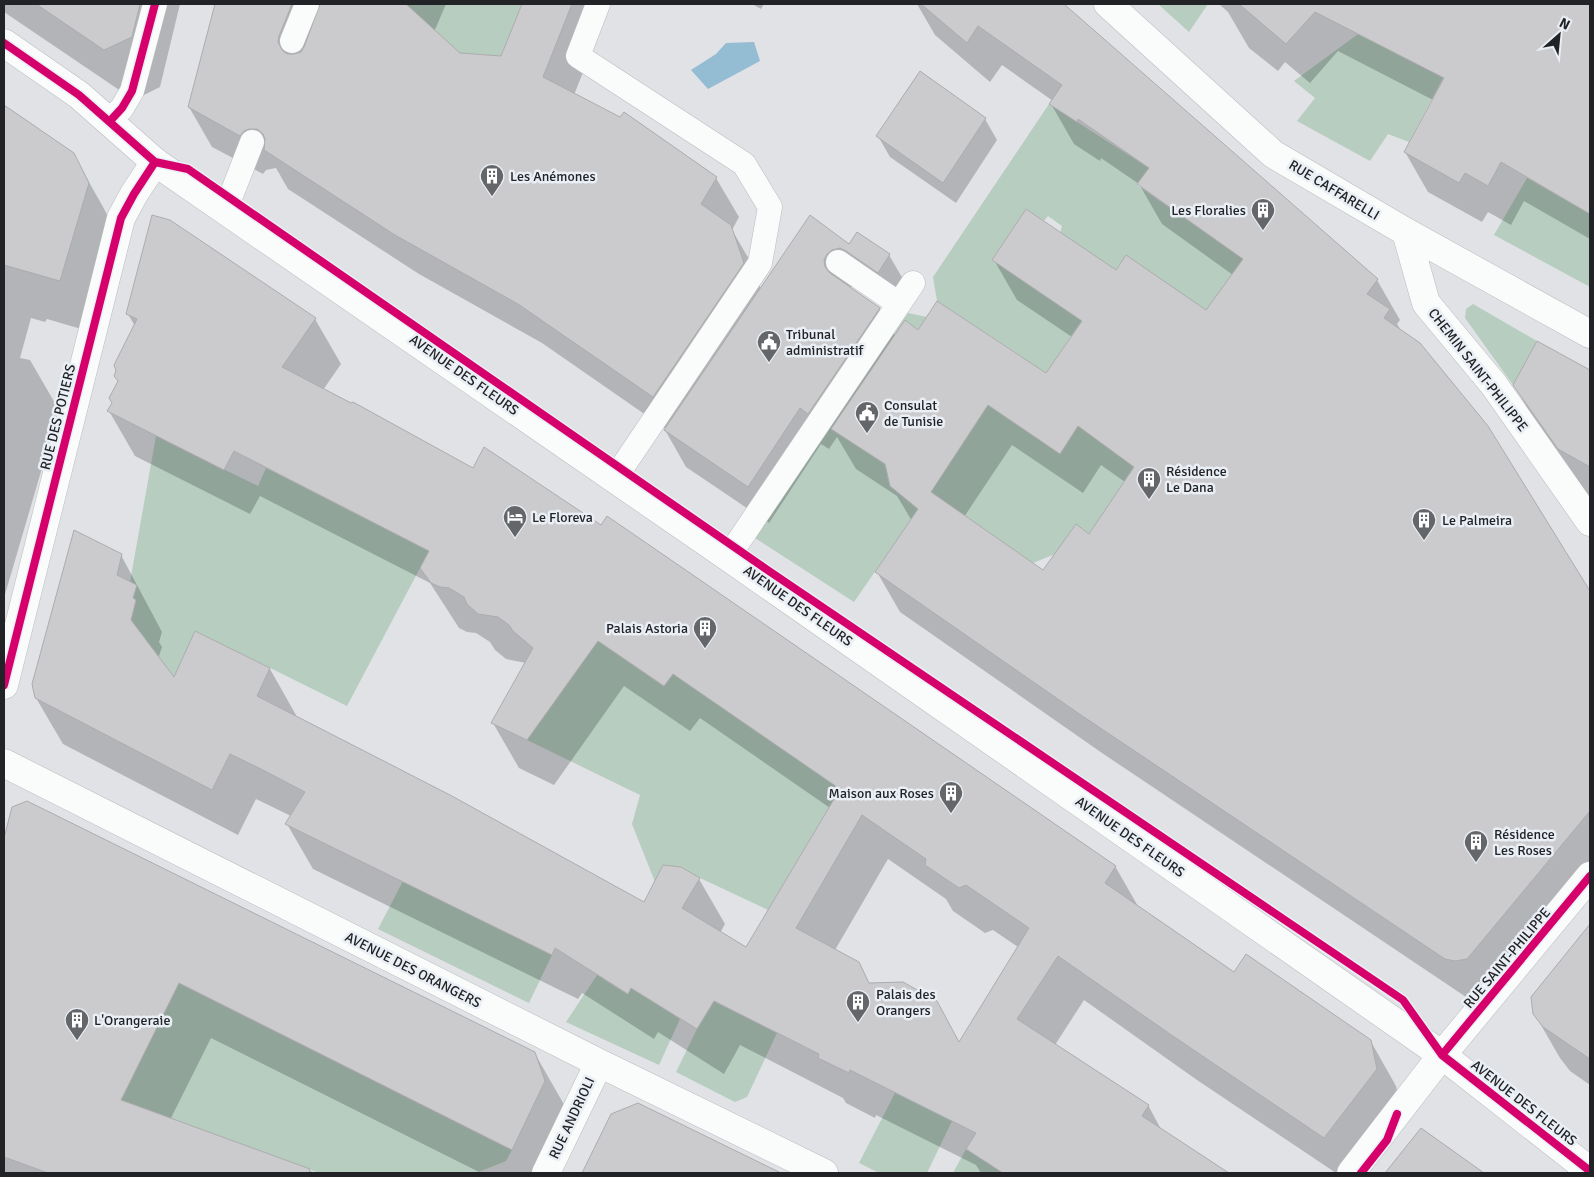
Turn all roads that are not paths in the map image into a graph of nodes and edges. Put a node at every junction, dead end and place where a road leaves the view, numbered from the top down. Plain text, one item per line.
1 (155, 4) edge
2 (307, 4) edge
3 (598, 4) edge
4 (1108, 4) edge
5 (292, 41) dead end
6 (4, 43) edge
7 (110, 122) junction
8 (252, 142) dead end
9 (155, 162) junction
10 (225, 210) junction
11 (1406, 232) junction
12 (838, 262) dead end
13 (913, 283) dead end
14 (899, 304) junction
15 (1590, 334) edge
16 (615, 478) junction
17 (1590, 522) edge
18 (728, 557) junction
19 (4, 686) edge
20 (4, 764) edge
21 (1590, 876) edge
22 (1442, 1055) junction
23 (599, 1063) junction
24 (1590, 1171) edge
25 (546, 1173) edge
26 (824, 1173) edge
27 (1351, 1173) edge

1 - 7 lane
2 - 5 lane
3 - 16 lane
4 - 11 street, RUE CAFFARELLI
6 - 7 street, AVENUE DES FLEURS
7 - 9 street, AVENUE DES FLEURS
8 - 10 lane
9 - 10 street, AVENUE DES FLEURS
9 - 19 street, RUE DES POTIERS
10 - 16 street, AVENUE DES FLEURS
11 - 15 street, RUE CAFFARELLI
11 - 17 street, CHEMIN SAINT-PHILIPPE
12 - 14 lane
13 - 14 lane
14 - 18 lane
16 - 18 street, AVENUE DES FLEURS
18 - 22 street, AVENUE DES FLEURS
20 - 23 street, AVENUE DES ORANGERS
21 - 22 street, RUE SAINT-PHILIPPE
22 - 24 street, AVENUE DES FLEURS
22 - 27 street, RUE SAINT-PHILIPPE
23 - 25 street, RUE ANDRIOLI
23 - 26 street, AVENUE DES ORANGERS

